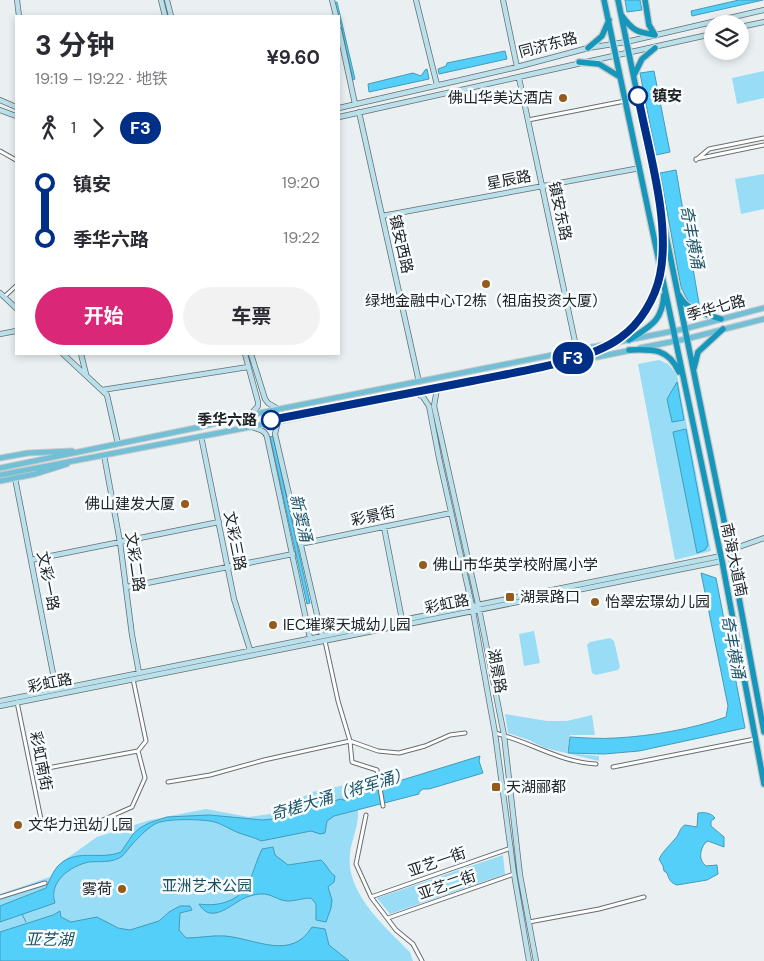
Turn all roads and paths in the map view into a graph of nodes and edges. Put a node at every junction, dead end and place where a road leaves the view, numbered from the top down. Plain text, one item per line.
1 (18, 0) edge
2 (161, 0) edge
3 (167, 0) edge
4 (332, 0) edge
5 (416, 0) edge
6 (503, 0) edge
7 (604, 0) edge
8 (618, 0) edge
9 (645, 0) edge
10 (764, 10) edge
11 (620, 14) junction
12 (19, 15) edge
13 (165, 15) edge
14 (171, 15) edge
15 (336, 15) edge
16 (609, 20) junction
17 (764, 22) edge
18 (749, 25) edge
19 (655, 34) junction
20 (340, 35) edge
21 (704, 36) edge
22 (626, 42) junction
23 (613, 43) junction
24 (588, 48) junction
25 (655, 48) junction
26 (629, 54) junction
27 (616, 56) junction
28 (579, 62) junction
29 (517, 67) junction
30 (620, 77) junction
31 (633, 77) junction
32 (519, 78) junction
33 (437, 85) junction
34 (0, 100) edge
35 (626, 101) junction
36 (355, 104) junction
37 (15, 107) edge
38 (340, 108) edge
39 (0, 110) edge
40 (359, 112) junction
41 (15, 116) edge
42 (340, 117) edge
43 (528, 120) junction
44 (764, 138) edge
45 (764, 145) edge
46 (0, 151) edge
47 (15, 159) edge
48 (640, 168) junction
49 (542, 186) junction
50 (382, 216) junction
51 (656, 239) junction
52 (666, 240) junction
53 (15, 287) edge
54 (675, 287) junction
55 (665, 288) junction
56 (2, 295) edge
57 (15, 307) edge
58 (764, 308) edge
59 (721, 319) junction
60 (764, 319) edge
61 (684, 329) junction
62 (723, 329) junction
63 (15, 331) edge
64 (674, 331) junction
65 (0, 334) edge
66 (686, 339) junction
67 (629, 340) junction
68 (675, 341) junction
69 (577, 350) junction
70 (629, 350) junction
71 (64, 355) edge
72 (81, 355) edge
73 (244, 355) edge
74 (251, 355) edge
75 (248, 367) junction
76 (86, 375) junction
77 (694, 375) junction
78 (419, 382) junction
79 (684, 382) junction
80 (437, 389) junction
81 (102, 390) junction
82 (416, 393) junction
83 (278, 409) junction
84 (249, 415) junction
85 (278, 421) junction
86 (250, 427) junction
87 (202, 436) junction
88 (267, 437) junction
89 (276, 437) junction
90 (118, 444) junction
91 (83, 451) junction
92 (104, 455) junction
93 (0, 458) edge
94 (84, 458) junction
95 (0, 468) edge
96 (0, 475) edge
97 (15, 478) junction
98 (0, 481) edge
99 (451, 513) junction
100 (219, 522) junction
101 (384, 527) junction
102 (764, 538) edge
103 (120, 542) junction
104 (300, 544) junction
105 (730, 550) junction
106 (293, 554) junction
107 (721, 559) junction
108 (31, 560) junction
109 (228, 567) junction
110 (127, 587) junction
111 (312, 599) junction
112 (303, 603) junction
113 (479, 607) junction
114 (472, 608) junction
115 (402, 620) junction
116 (322, 635) junction
117 (310, 638) junction
118 (323, 642) junction
119 (250, 650) junction
120 (139, 673) junction
121 (133, 679) junction
122 (56, 689) junction
123 (17, 700) junction
124 (0, 701) edge
125 (0, 706) edge
126 (764, 732) edge
127 (466, 733) dead end
128 (495, 733) junction
129 (504, 735) junction
130 (755, 739) junction
131 (350, 742) junction
132 (138, 751) junction
133 (596, 764) dead end
134 (613, 767) dead end
135 (37, 770) dead end
136 (168, 782) dead end
137 (764, 784) edge
138 (383, 805) dead end
139 (366, 815) dead end
140 (42, 821) junction
141 (43, 829) dead end
142 (510, 848) junction
143 (514, 874) junction
144 (44, 883) dead end
145 (0, 897) edge
146 (371, 897) junction
147 (644, 897) dead end
148 (388, 918) junction
149 (529, 922) junction
150 (422, 961) edge
151 (529, 961) edge
152 (536, 961) edge

1 - 12 street
2 - 13 street
3 - 14 street
4 - 15 street
5 - 33 street
6 - 29 street
7 - 16 highway, 南海大道南
8 - 11 highway, 南海大道南
9 - 19 highway
10 - 19 street, 同济东路
11 - 19 highway
11 - 22 highway, 南海大道南
16 - 23 highway, 南海大道南
16 - 24 highway
17 - 18 street
19 - 22 street, 同济东路
20 - 36 street
21 - 25 street, 同济东路
22 - 23 street, 同济东路
22 - 26 highway, 南海大道南
23 - 24 street, 同济东路
23 - 27 highway, 南海大道南
24 - 29 street, 同济东路
25 - 26 street, 同济东路
25 - 31 highway
26 - 27 street, 同济东路
26 - 31 highway, 南海大道南
27 - 28 street, 同济东路
27 - 30 highway, 南海大道南
28 - 30 highway
28 - 32 street, 同济东路
29 - 33 street, 同济东路
30 - 35 highway, 南海大道南
31 - 52 highway, 南海大道南
32 - 40 street, 同济东路
32 - 43 street, 镇安东路
33 - 36 street, 同济东路
34 - 37 street
35 - 43 street
35 - 48 highway, 南海大道南
36 - 38 street, 同济东路
39 - 41 street
40 - 42 street, 同济东路
40 - 50 street, 镇安西路
43 - 49 street, 镇安东路
44 - 45 street
46 - 47 street
48 - 49 street, 星辰路
48 - 51 highway, 南海大道南
49 - 50 street, 星辰路
49 - 69 street, 镇安东路
50 - 78 street, 镇安西路
51 - 52 highway
51 - 55 highway, 南海大道南
52 - 54 highway, 南海大道南
53 - 56 street
54 - 59 highway
54 - 61 highway, 南海大道南
55 - 64 highway, 南海大道南
55 - 67 highway
56 - 57 street
58 - 59 main road, 季华七路
59 - 61 main road, 季华七路
60 - 62 main road, 季华七路
61 - 64 main road, 季华七路
61 - 66 highway, 南海大道南
62 - 66 main road, 季华七路
62 - 77 highway
63 - 65 street
64 - 67 main road
64 - 68 highway, 南海大道南
66 - 68 main road
66 - 77 highway, 南海大道南
67 - 69 main road
68 - 70 main road
68 - 79 highway, 南海大道南
69 - 78 main road
70 - 79 highway
70 - 80 main road
71 - 76 street
72 - 76 street
73 - 75 street
74 - 83 street
75 - 81 street
75 - 84 street
76 - 81 street
77 - 105 highway, 南海大道南
78 - 83 main road
79 - 107 highway, 南海大道南
80 - 82 main road
80 - 113 street, 湖景路
81 - 90 street
82 - 85 main road
82 - 99 street, 湖景路
83 - 84 main road
84 - 90 main road
85 - 86 main road
85 - 89 street
86 - 87 main road
86 - 88 street
87 - 92 main road
87 - 100 street, 文彩三路
88 - 89 street
88 - 106 street
89 - 104 street
90 - 91 main road
91 - 93 main road
91 - 95 main road
92 - 94 main road
92 - 103 street, 文彩二路
94 - 96 main road
94 - 97 main road
97 - 98 main road
97 - 108 street, 文彩一路
99 - 101 street, 彩景街
99 - 114 street, 湖景路
100 - 103 street
100 - 109 street, 文彩三路
101 - 104 street, 彩景街
101 - 115 street
102 - 105 street
103 - 108 street
103 - 110 street, 文彩二路
104 - 111 street
105 - 126 highway, 南海大道南
106 - 109 street
106 - 112 street
107 - 113 street, 彩虹路
107 - 130 highway, 南海大道南
108 - 122 street, 文彩一路
109 - 110 street
109 - 119 street, 文彩三路
110 - 120 street, 文彩二路
111 - 112 street
111 - 116 street
112 - 117 street
113 - 114 street, 彩虹路
113 - 129 street, 湖景路
114 - 115 street, 彩虹路
114 - 118 street, 彩虹路
114 - 128 street, 湖景路
115 - 116 street, 彩虹路
116 - 117 street, 彩虹路
116 - 118 street
117 - 118 street
117 - 119 street, 彩虹路
118 - 121 street, 彩虹路
118 - 131 street
119 - 120 street, 彩虹路
120 - 122 street, 彩虹路
121 - 123 street, 彩虹路
121 - 132 street
122 - 123 street, 彩虹路
123 - 124 street, 彩虹路
123 - 125 street, 彩虹路
123 - 140 street, 彩虹南街
127 - 131 street
128 - 129 street
128 - 142 street, 湖景路
129 - 133 street
129 - 149 street, 湖景路
130 - 134 street
130 - 137 highway, 南海大道南
131 - 136 street
131 - 138 street
132 - 135 street
132 - 140 street
139 - 146 street
140 - 141 street, 彩虹南街
142 - 143 street, 湖景路
142 - 146 street, 亚艺一街
143 - 148 street, 亚艺二街
143 - 151 street, 湖景路
144 - 145 street
146 - 148 street
147 - 149 street
148 - 150 street
149 - 152 street, 湖景路

